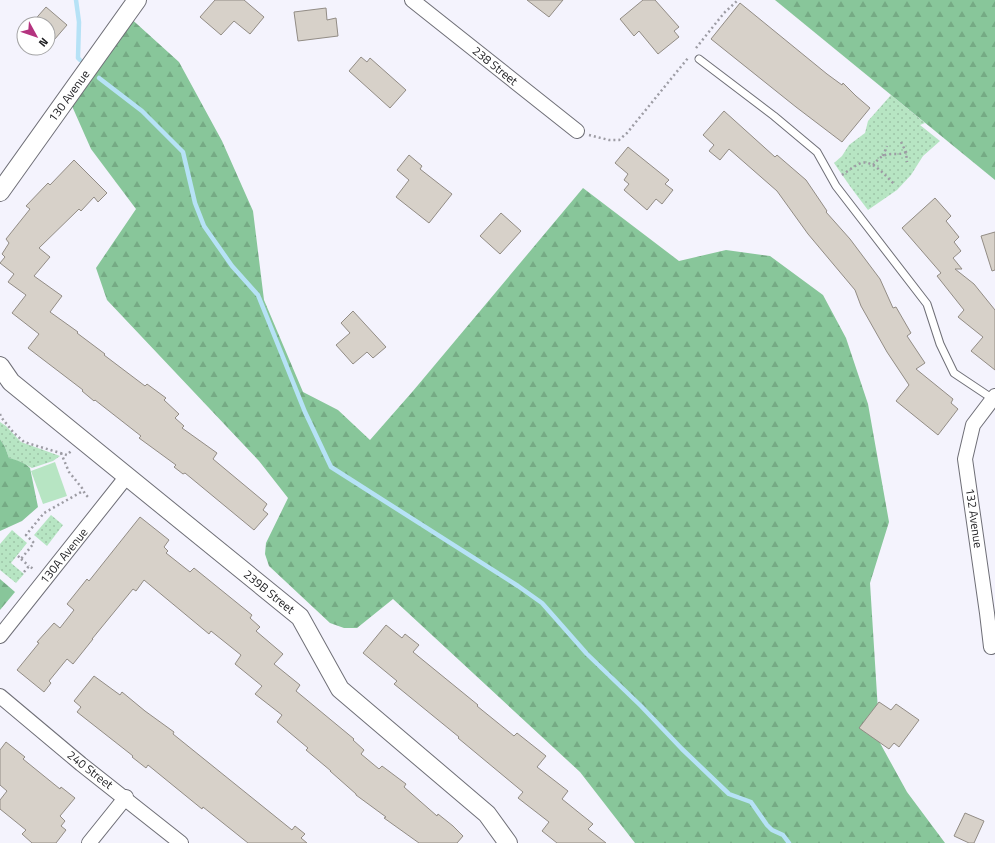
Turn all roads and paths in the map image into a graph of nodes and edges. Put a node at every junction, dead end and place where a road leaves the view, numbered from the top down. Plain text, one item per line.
1 (137, 0) edge
2 (412, 0) edge
3 (738, 0) edge
4 (695, 49) dead end
5 (692, 53) dead end
6 (699, 59) dead end
7 (577, 131) joint
8 (901, 142) dead end
9 (887, 146) dead end
10 (906, 152) junction
11 (883, 156) junction
12 (907, 162) dead end
13 (873, 165) junction
14 (833, 180) junction
15 (894, 184) dead end
16 (0, 192) edge
17 (0, 366) edge
18 (994, 398) edge
19 (0, 416) edge
20 (73, 448) dead end
21 (61, 453) junction
22 (127, 476) junction
23 (83, 491) junction
24 (92, 500) dead end
25 (29, 566) junction
26 (35, 571) dead end
27 (24, 572) dead end
28 (0, 636) edge
29 (991, 647) dead end
30 (0, 696) edge
31 (126, 798) junction
32 (89, 843) edge
33 (182, 843) edge
34 (508, 843) edge

1 - 16 street, 130 Avenue
2 - 7 street, 238 Street
3 - 4 path
5 - 7 path
6 - 14 lane
8 - 10 path
9 - 11 path
10 - 11 path
10 - 12 path
11 - 13 path
13 - 14 path
13 - 15 path
14 - 18 lane
17 - 22 street, 239B Street
18 - 29 street, 132 Avenue
19 - 21 path
20 - 21 path
21 - 23 path
22 - 28 street, 130A Avenue
22 - 34 street, 239B Street
23 - 24 path
23 - 25 path
25 - 26 path
25 - 27 path
30 - 31 street, 240 Street
31 - 32 street
31 - 33 street, 240 Street

